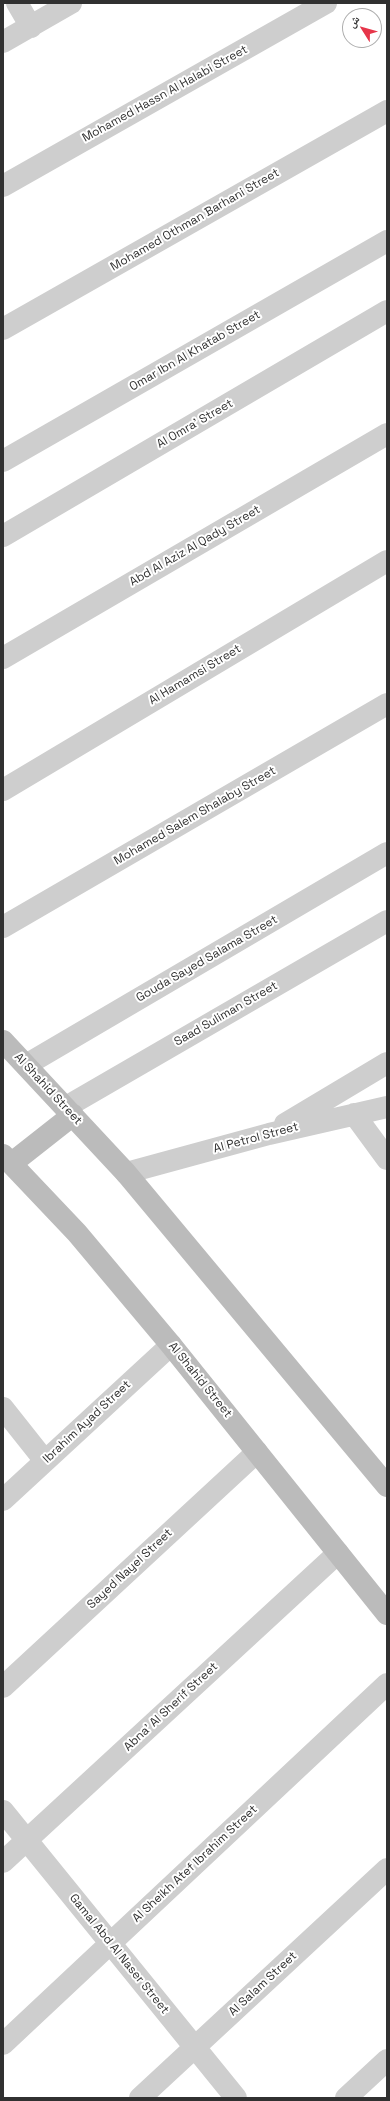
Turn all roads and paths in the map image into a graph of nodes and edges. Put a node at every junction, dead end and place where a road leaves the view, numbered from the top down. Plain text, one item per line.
1 (17, 3) edge
2 (71, 3) edge
3 (326, 3) edge
4 (31, 27) junction
5 (3, 42) edge
6 (387, 112) edge
7 (3, 186) edge
8 (387, 241) edge
9 (387, 311) edge
10 (3, 329) edge
11 (387, 434) edge
12 (3, 461) edge
13 (3, 536) edge
14 (387, 561) edge
15 (3, 658) edge
16 (387, 704) edge
17 (3, 790) edge
18 (387, 853) edge
19 (387, 921) edge
20 (3, 927) edge
21 (3, 1040) edge
22 (387, 1063) edge
23 (26, 1065) junction
24 (387, 1107) edge
25 (69, 1111) junction
26 (354, 1114) junction
27 (269, 1134) junction
28 (8, 1159) edge
29 (387, 1159) edge
30 (126, 1173) junction
31 (171, 1344) junction
32 (3, 1408) edge
33 (258, 1452) junction
34 (46, 1461) junction
35 (387, 1486) edge
36 (3, 1500) edge
37 (338, 1553) junction
38 (387, 1614) edge
39 (387, 1684) edge
40 (3, 1687) edge
41 (3, 1811) edge
42 (27, 1840) junction
43 (3, 1862) edge
44 (387, 1869) edge
45 (111, 1943) junction
46 (3, 2044) edge
47 (194, 2047) junction
48 (387, 2060) edge
49 (140, 2098) edge
50 (236, 2098) edge
51 (346, 2098) edge

1 - 4 street
2 - 4 street
3 - 7 street, Mohamed Hassn Al Halabi Street
4 - 5 street
6 - 10 street, Mohamed Othman Barhani Street
8 - 12 street, Omar Ibn Al Khatab Street
9 - 13 street, Al Omra' Street
11 - 15 street, Abd Al Aziz Al Qady Street
14 - 17 street, Al Hamamsi Street
16 - 20 street, Mohamed Salem Shalaby Street
18 - 23 street, Gouda Sayed Salama Street
19 - 25 street, Saad Suliman Street
21 - 23 street, Al Shahid Street
22 - 27 street
23 - 25 street, Al Shahid Street
24 - 26 street, Al Petrol Street
25 - 28 street
25 - 30 street, Al Shahid Street
26 - 27 street, Al Petrol Street
26 - 29 street
27 - 30 street, Al Petrol Street
28 - 31 street, Al Shahid Street
30 - 35 street, Al Shahid Street
31 - 33 street, Al Shahid Street
31 - 34 street, Ibrahim Ayad Street
32 - 34 street
33 - 37 street, Al Shahid Street
33 - 40 street, Sayed Nayel Street
34 - 36 street, Ibrahim Ayad Street
37 - 38 street, Al Shahid Street
37 - 42 street, Abna' Al Sherif Street
39 - 45 street, Al Sheikh Atef Ibrahim Street
41 - 42 street, Gamal Abd Al Naser Street
42 - 43 street, Abna' Al Sherif Street
42 - 45 street, Gamal Abd Al Naser Street
44 - 47 street, Al Salam Street
45 - 46 street, Al Sheikh Atef Ibrahim Street
45 - 47 street, Gamal Abd Al Naser Street
47 - 49 street, Al Salam Street
47 - 50 street, Gamal Abd Al Naser Street
48 - 51 street

